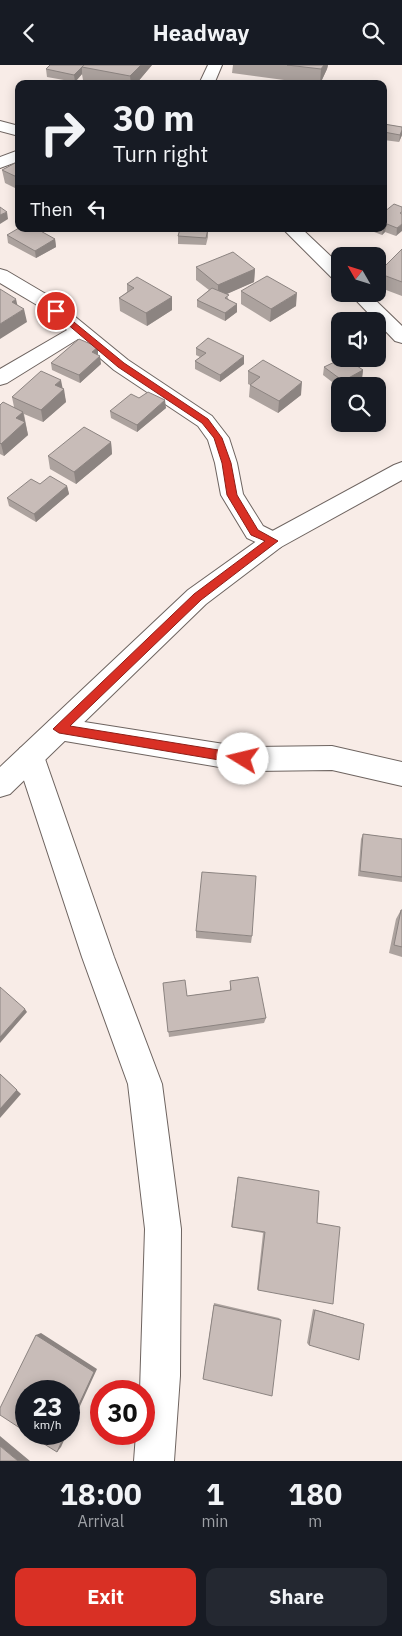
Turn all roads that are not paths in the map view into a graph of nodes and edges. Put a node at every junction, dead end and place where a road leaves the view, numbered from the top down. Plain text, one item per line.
1 (215, 65) edge
2 (208, 80) edge
3 (0, 126) edge
4 (15, 130) edge
5 (15, 157) edge
6 (0, 163) edge
7 (295, 232) edge
8 (331, 266) edge
9 (0, 275) edge
10 (368, 303) edge
11 (80, 330) junction
12 (402, 337) edge
13 (0, 378) edge
14 (399, 475) edge
15 (273, 541) junction
16 (59, 729) junction
17 (30, 756) junction
18 (402, 774) edge
19 (0, 785) edge
20 (154, 1461) edge

1 - 2 street
3 - 4 street
5 - 6 street
7 - 8 street
9 - 11 street
10 - 12 street
11 - 13 street
11 - 15 street
14 - 15 street
15 - 16 street
16 - 17 street
16 - 18 street
17 - 19 street
17 - 20 street

